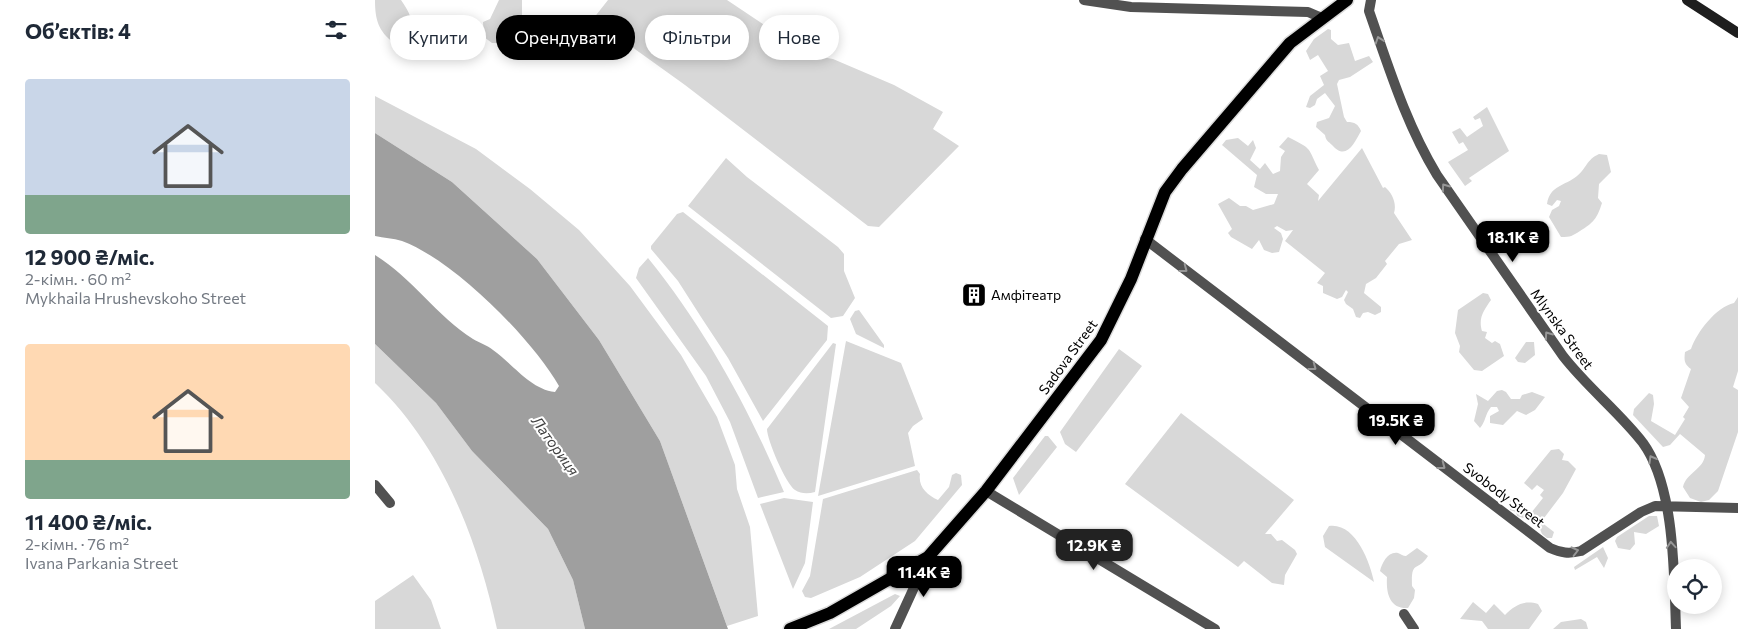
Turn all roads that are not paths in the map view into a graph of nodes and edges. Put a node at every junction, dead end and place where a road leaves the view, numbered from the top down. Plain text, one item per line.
1 (1084, 0) edge
2 (1347, 0) edge
3 (1371, 0) edge
4 (1692, 1) edge
5 (1323, 18) junction
6 (1738, 33) edge
7 (1145, 239) junction
8 (375, 485) edge
9 (986, 491) junction
10 (390, 504) dead end
11 (1668, 505) junction
12 (1738, 508) edge
13 (928, 557) junction
14 (1404, 614) dead end
15 (790, 629) edge
16 (895, 629) edge
17 (1215, 629) edge
18 (1414, 629) edge
19 (1677, 629) edge

1 - 5 street
2 - 5 main road, Sadova Street
11 -> 3 street, Mlynska Street
4 - 6 street
5 - 7 main road, Sadova Street
7 - 9 main road, Sadova Street
7 -> 11 street, Svobody Street
8 - 10 street
9 - 13 main road, Sadova Street
9 - 17 street
11 - 12 street, Svobody Street
19 -> 11 street, Mlynska Street
13 - 15 main road, Sadova Street
13 - 16 street
14 - 18 street

